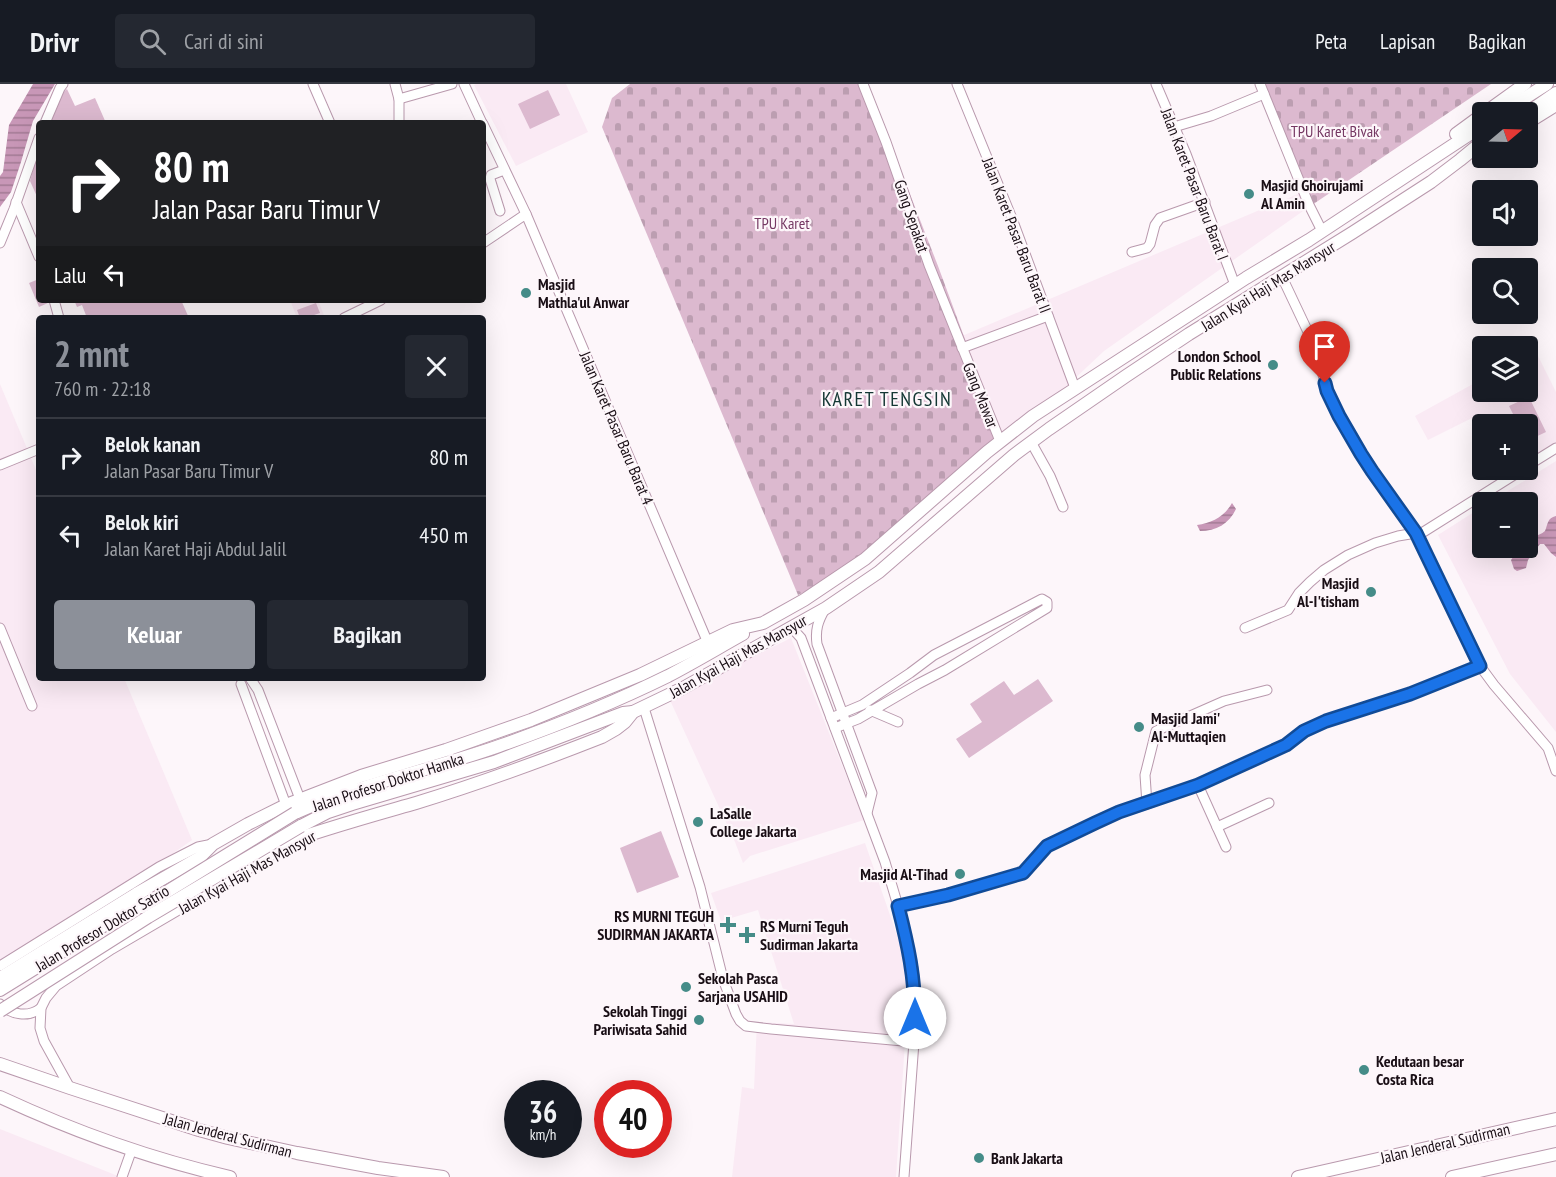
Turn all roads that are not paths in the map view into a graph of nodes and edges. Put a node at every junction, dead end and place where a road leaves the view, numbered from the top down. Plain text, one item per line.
1 (63, 84) edge
2 (313, 84) edge
3 (395, 84) edge
4 (452, 84) edge
5 (464, 84) edge
6 (863, 84) edge
7 (957, 84) edge
8 (1156, 84) edge
9 (1260, 84) edge
10 (1525, 84) edge
11 (1547, 84) edge
12 (1556, 93) edge
13 (1264, 94) junction
14 (399, 99) junction
15 (1500, 102) edge
16 (1519, 102) edge
17 (1538, 105) edge
18 (1556, 105) edge
19 (1538, 116) edge
20 (46, 120) edge
21 (329, 120) edge
22 (399, 120) edge
23 (481, 120) edge
24 (1472, 123) edge
25 (1174, 127) junction
26 (486, 131) edge
27 (1472, 132) edge
28 (36, 146) edge
29 (1472, 150) edge
30 (1472, 155) edge
31 (1460, 160) junction
32 (1417, 168) junction
33 (504, 170) junction
34 (16, 202) junction
35 (1205, 202) junction
36 (500, 211) dead end
37 (526, 214) junction
38 (1322, 231) junction
39 (486, 241) edge
40 (0, 243) edge
41 (36, 250) edge
42 (1132, 252) dead end
43 (1282, 277) junction
44 (1235, 285) junction
45 (375, 303) edge
46 (350, 315) edge
47 (1048, 316) junction
48 (962, 348) junction
49 (1075, 388) junction
50 (1000, 441) junction
51 (1031, 442) junction
52 (1556, 448) edge
53 (36, 450) edge
54 (1538, 459) edge
55 (0, 465) edge
56 (1506, 480) edge
57 (1063, 507) dead end
58 (1417, 534) junction
59 (826, 608) junction
60 (1023, 609) junction
61 (1028, 619) junction
62 (763, 623) junction
63 (791, 627) junction
64 (0, 628) edge
65 (1245, 628) dead end
66 (708, 643) junction
67 (934, 655) junction
68 (1480, 666) junction
69 (945, 670) junction
70 (910, 674) junction
71 (246, 681) edge
72 (918, 684) junction
73 (1267, 690) dead end
74 (32, 705) dead end
75 (862, 705) junction
76 (639, 710) junction
77 (872, 712) junction
78 (844, 719) junction
79 (898, 722) dead end
80 (833, 723) junction
81 (1556, 771) edge
82 (1198, 785) junction
83 (300, 799) junction
84 (1269, 803) dead end
85 (1147, 804) junction
86 (286, 805) junction
87 (867, 813) junction
88 (1217, 826) junction
89 (309, 834) junction
90 (213, 844) junction
91 (1226, 847) dead end
92 (139, 898) junction
93 (898, 906) junction
94 (0, 966) edge
95 (0, 978) edge
96 (0, 990) edge
97 (0, 996) edge
98 (0, 1004) edge
99 (41, 1008) junction
100 (0, 1011) edge
101 (914, 1042) junction
102 (0, 1056) edge
103 (0, 1064) edge
104 (18, 1070) junction
105 (69, 1088) junction
106 (0, 1097) edge
107 (1556, 1119) edge
108 (132, 1149) junction
109 (1556, 1154) edge
110 (122, 1177) edge
111 (230, 1177) edge
112 (443, 1177) edge
113 (904, 1177) edge
114 (1298, 1177) edge
115 (1452, 1177) edge

1 - 20 street
2 - 21 street
3 - 14 street
4 - 14 street
5 - 23 street, Jalan Karet Pasar Baru Barat 4
6 - 48 street, Gang Sepakat
7 - 47 street, Jalan Karet Pasar Baru Barat II
8 - 25 street, Jalan Karet Pasar Baru Barat I
9 - 13 street
10 - 15 main road
11 - 16 main road
12 - 17 main road
13 - 25 street
13 - 38 street
14 - 22 street
18 - 19 main road
24 - 32 main road, Jalan Kyai Haji Mas Mansyur
25 - 35 street, Jalan Karet Pasar Baru Barat I
26 - 33 street, Jalan Karet Pasar Baru Barat 4
27 - 32 main road, Jalan Kyai Haji Mas Mansyur
28 - 34 street
29 - 31 main road, Jalan Kyai Haji Mas Mansyur
30 - 31 main road, Jalan Kyai Haji Mas Mansyur
31 - 43 main road, Jalan Kyai Haji Mas Mansyur
32 - 38 main road, Jalan Kyai Haji Mas Mansyur
33 - 36 street
33 - 37 street, Jalan Karet Pasar Baru Barat 4
34 - 40 street
34 - 41 street
35 - 42 street
35 - 44 street, Jalan Karet Pasar Baru Barat I
37 - 39 street
37 - 66 street, Jalan Karet Pasar Baru Barat 4
38 - 44 main road, Jalan Kyai Haji Mas Mansyur
43 - 51 main road, Jalan Kyai Haji Mas Mansyur
43 - 58 street
44 - 49 main road, Jalan Kyai Haji Mas Mansyur
45 - 46 street
47 - 48 street
47 - 49 street, Jalan Karet Pasar Baru Barat II
48 - 50 street, Gang Mawar
49 - 50 main road, Jalan Kyai Haji Mas Mansyur
50 - 62 main road, Jalan Kyai Haji Mas Mansyur
51 - 57 street
51 - 59 main road, Jalan Kyai Haji Mas Mansyur
52 - 54 street
53 - 55 street
56 - 58 street
58 - 65 street
58 - 68 street
59 - 63 main road, Jalan Kyai Haji Mas Mansyur
59 - 78 street
60 - 61 street
60 - 61 street
60 - 67 street
61 - 69 street
62 - 66 main road, Jalan Kyai Haji Mas Mansyur
62 - 97 main road, Jalan Profesor Doktor Hamka, bridge
63 - 76 main road, Jalan Kyai Haji Mas Mansyur
63 - 80 street
64 - 74 street
66 - 83 main road, Jalan Kyai Haji Mas Mansyur
67 - 69 street
67 - 70 street
68 - 81 street
68 - 82 street
69 - 72 street
70 - 72 street
70 - 75 street
71 - 83 street
71 - 86 street
72 - 77 street
73 - 85 street
75 - 77 street
75 - 78 street
76 - 89 main road, Jalan Kyai Haji Mas Mansyur
76 - 100 main road, Jalan Profesor Doktor Hamka, bridge
76 - 101 street
77 - 78 street
77 - 79 street
78 - 80 street
78 - 87 street
80 - 87 street
82 - 85 street
82 - 88 street
83 - 86 main road, Jalan Kyai Haji Mas Mansyur
84 - 88 street
85 - 93 street
86 - 90 main road, Jalan Kyai Haji Mas Mansyur
87 - 93 street
88 - 91 street
89 - 92 main road, Jalan Profesor Doktor Satrio
89 - 99 street, Jalan Kyai Haji Mas Mansyur
90 - 92 main road, Jalan Profesor Doktor Satrio
90 - 94 street, Jalan Kyai Haji Mas Mansyur
92 - 95 main road, Jalan Profesor Doktor Satrio
92 - 96 main road, Jalan Profesor Doktor Satrio
93 - 101 street
98 - 99 street
99 - 105 street
101 - 113 street
102 - 104 main road, Jalan Jenderal Sudirman
103 - 104 main road, Jalan Jenderal Sudirman
104 - 105 main road, Jalan Jenderal Sudirman
105 - 112 main road, Jalan Jenderal Sudirman
106 - 108 main road
107 - 114 main road, Jalan Jenderal Sudirman
108 - 110 street
108 - 111 main road
109 - 115 main road

